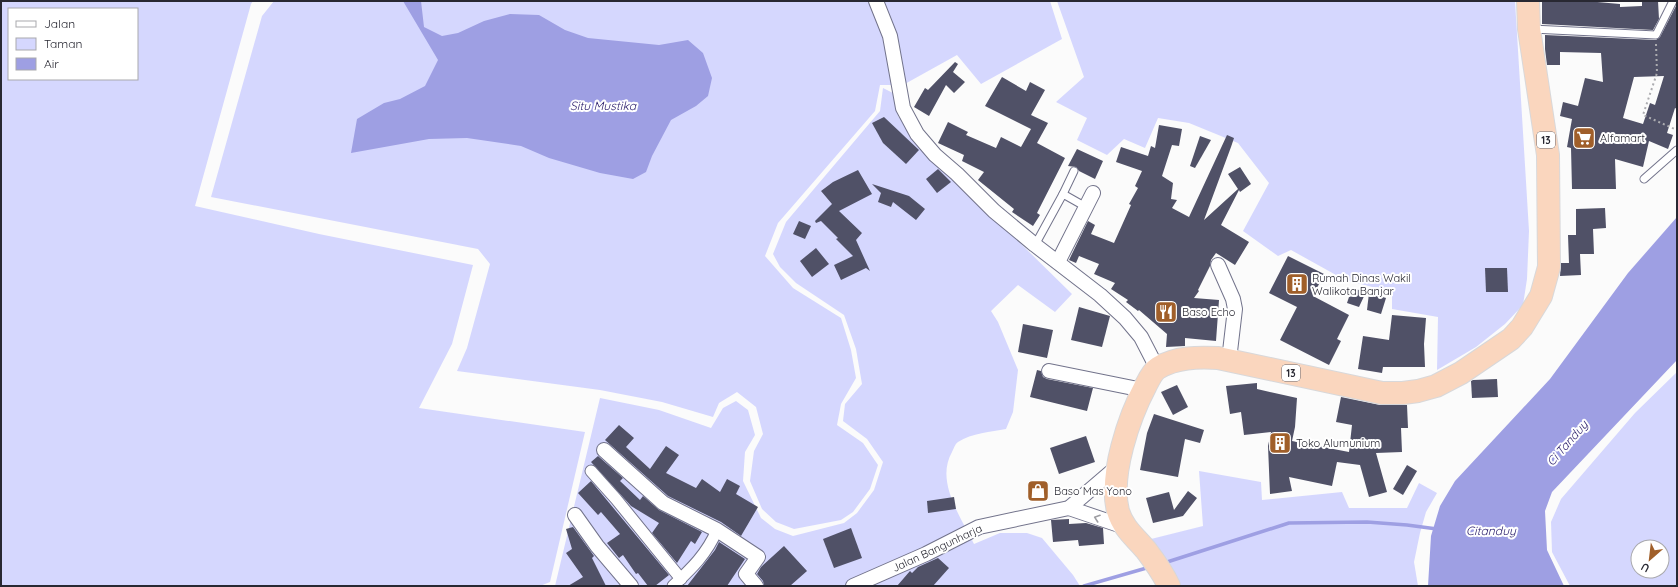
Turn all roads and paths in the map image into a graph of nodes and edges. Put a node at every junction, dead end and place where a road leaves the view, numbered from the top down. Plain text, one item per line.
1 (876, 1) edge
2 (1528, 1) edge
3 (1673, 1) edge
4 (1529, 29) junction
5 (1656, 35) junction
6 (1677, 130) edge
7 (1677, 150) edge
8 (1074, 171) dead end
9 (1644, 179) dead end
10 (1094, 193) dead end
11 (1062, 194) junction
12 (1086, 207) junction
13 (1035, 245) junction
14 (1058, 262) junction
15 (1218, 265) dead end
16 (1229, 360) junction
17 (1157, 368) junction
18 (1049, 371) dead end
19 (1143, 390) junction
20 (604, 450) dead end
21 (1118, 466) junction
22 (591, 471) dead end
23 (1070, 508) junction
24 (576, 515) dead end
25 (1125, 527) junction
26 (717, 530) junction
27 (677, 582) edge
28 (874, 582) edge
29 (631, 586) edge
30 (756, 586) edge
31 (853, 586) edge
32 (1169, 586) edge

1 - 13 street
2 - 4 highway, 13
3 - 5 lane
4 - 5 lane
4 - 16 highway, 13
5 - 6 path
7 - 9 lane
8 - 11 lane
10 - 12 street
11 - 12 lane
11 - 13 lane
12 - 14 street
13 - 14 street
14 - 17 street
15 - 16 street
16 - 17 highway, 13
17 - 19 highway
18 - 19 street
19 - 21 highway
20 - 26 street
21 - 23 street
21 - 25 highway
22 - 27 street
25 -> 23 street
23 - 28 street, Jalan Bangunharja
24 - 29 street
25 - 32 highway
26 - 27 street
26 - 30 street
28 - 31 street, Jalan Bangunharja

